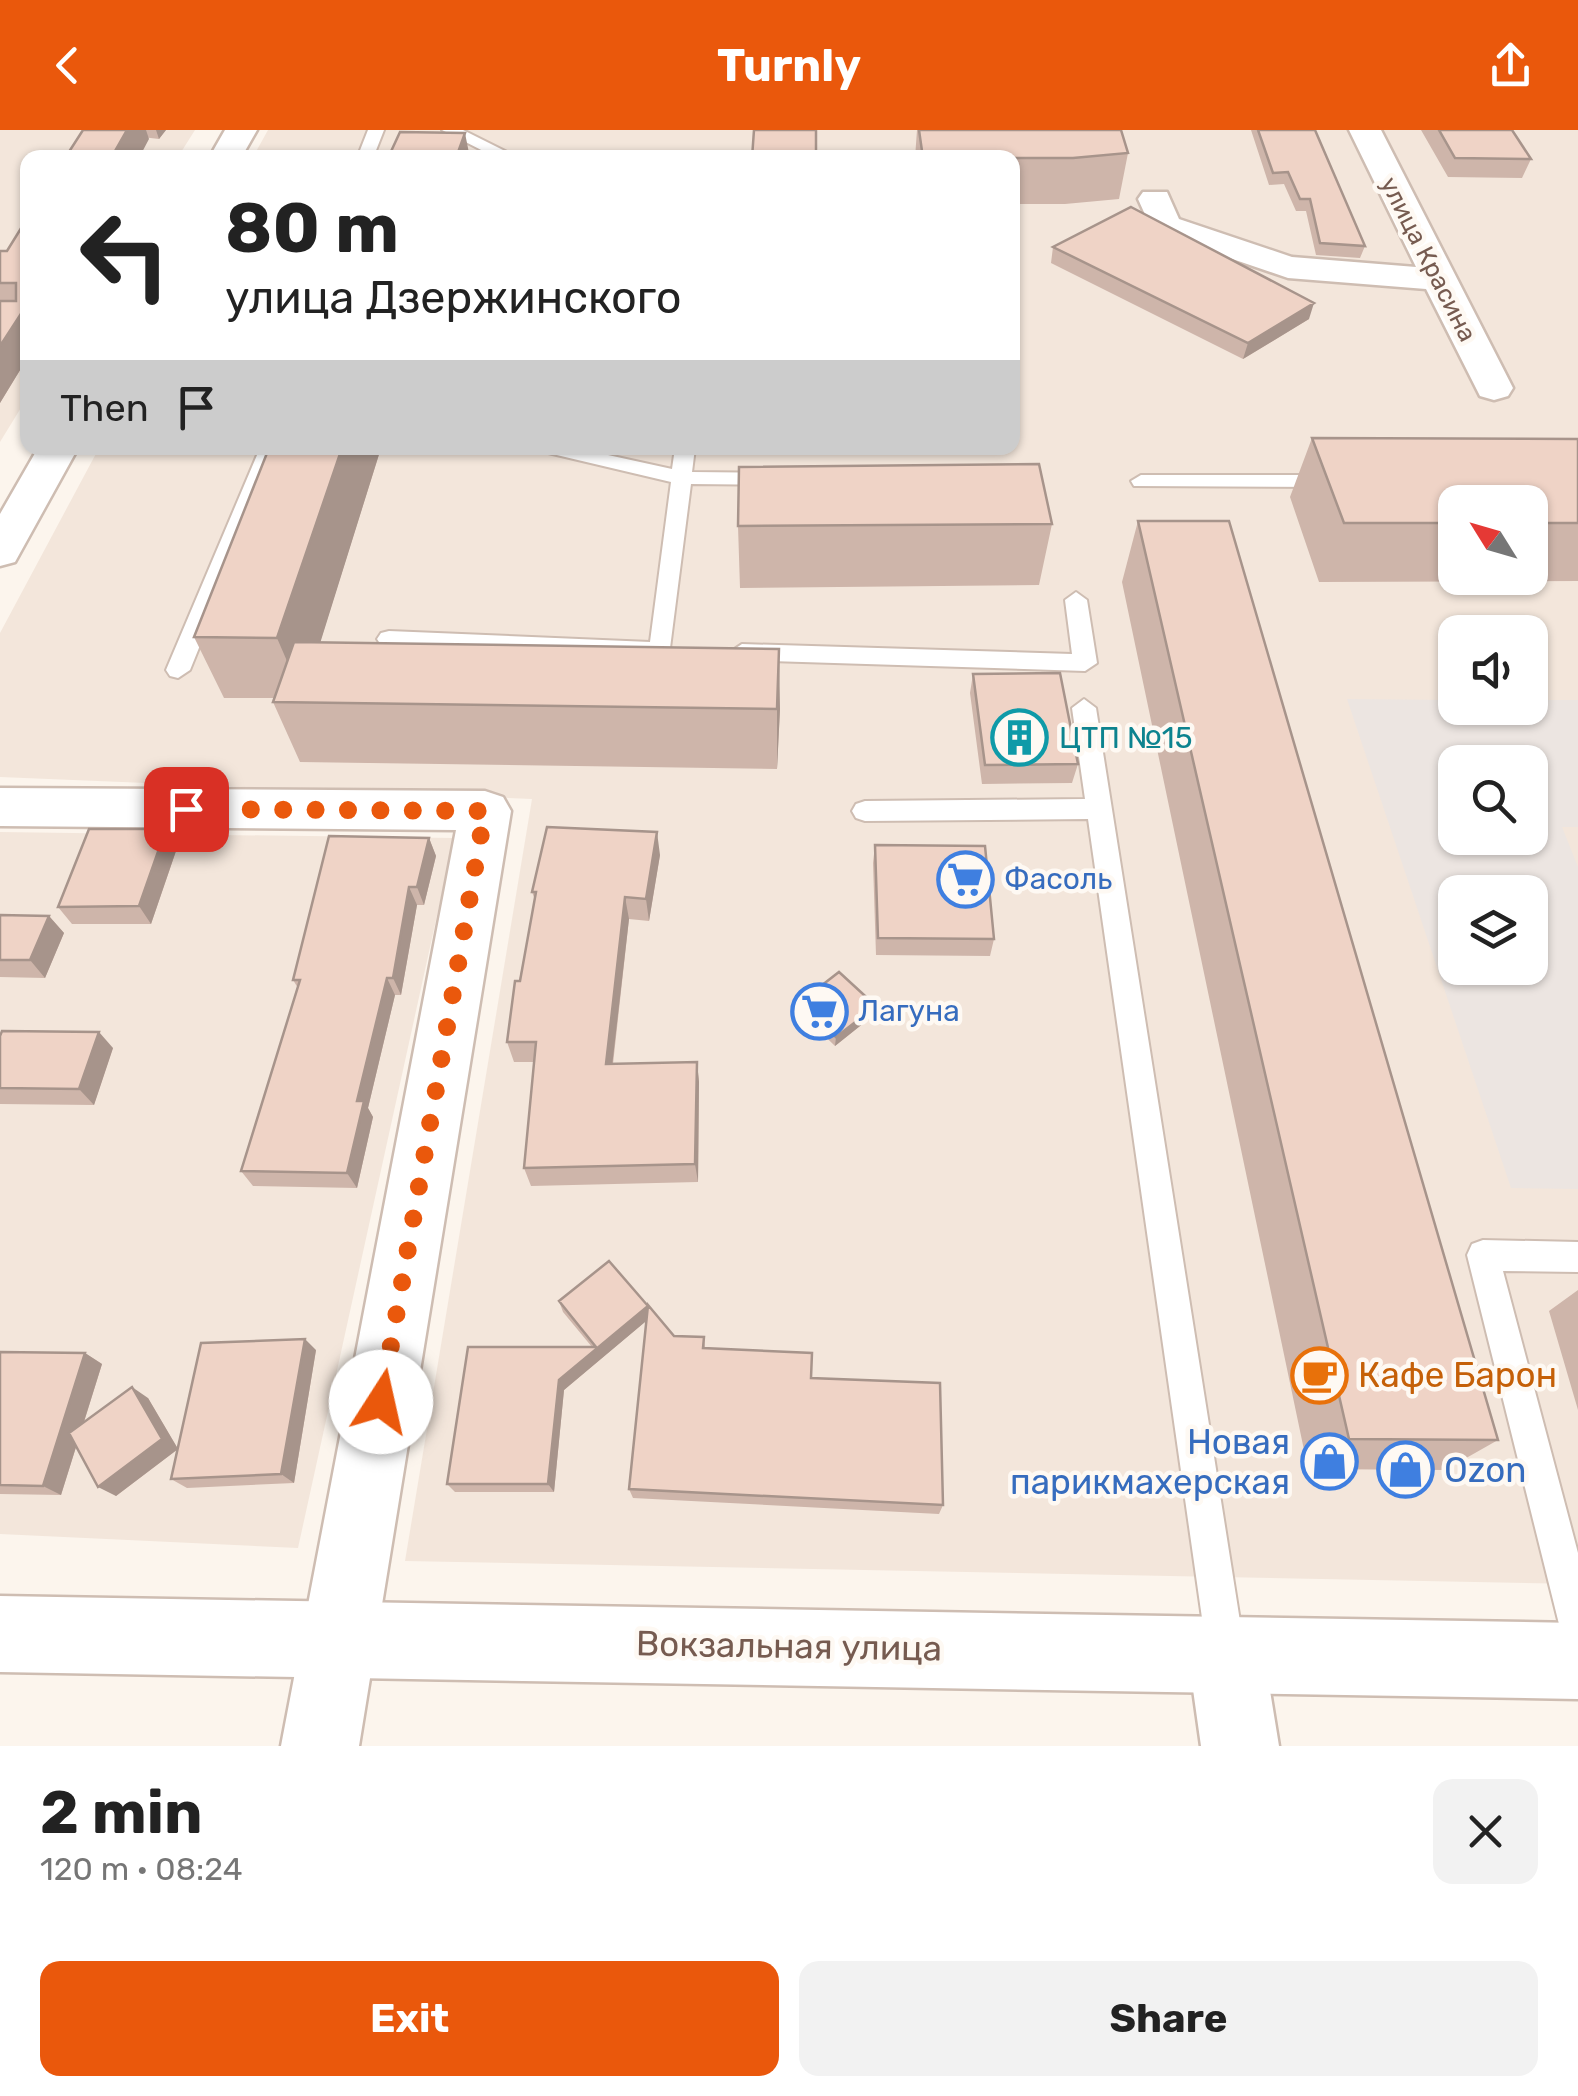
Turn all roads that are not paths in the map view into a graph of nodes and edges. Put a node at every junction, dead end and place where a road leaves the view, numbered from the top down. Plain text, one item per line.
1 (450, 130) edge
2 (1364, 130) edge
3 (494, 150) edge
4 (1155, 199) dead end
5 (1439, 279) junction
6 (1494, 388) dead end
7 (54, 455) edge
8 (267, 455) edge
9 (590, 455) edge
10 (684, 455) edge
11 (682, 478) junction
12 (802, 479) edge
13 (1141, 481) dead end
14 (1358, 481) edge
15 (0, 552) edge
16 (1076, 600) dead end
17 (388, 639) edge
18 (719, 652) edge
19 (178, 670) dead end
20 (1084, 708) dead end
21 (0, 807) edge
22 (1100, 809) junction
23 (865, 811) dead end
24 (1578, 1256) edge
25 (1578, 1624) edge
26 (0, 1634) edge
27 (339, 1638) junction
28 (1226, 1654) junction
29 (1578, 1661) edge
30 (320, 1746) edge
31 (1240, 1746) edge

1 - 3 lane
2 - 5 street, улица Красина
4 - 5 street
5 - 6 street, улица Красина
7 - 15 street
8 - 19 lane
9 - 11 lane
10 - 11 lane
11 - 12 lane
11 - 17 lane
13 - 14 lane
16 - 18 lane
20 - 22 lane
21 - 27 street
22 - 23 lane
22 - 28 lane
24 - 25 lane
26 - 27 street, Вокзальная улица
27 - 28 street, Вокзальная улица
27 - 30 street
28 - 29 street, Вокзальная улица
28 - 31 street

